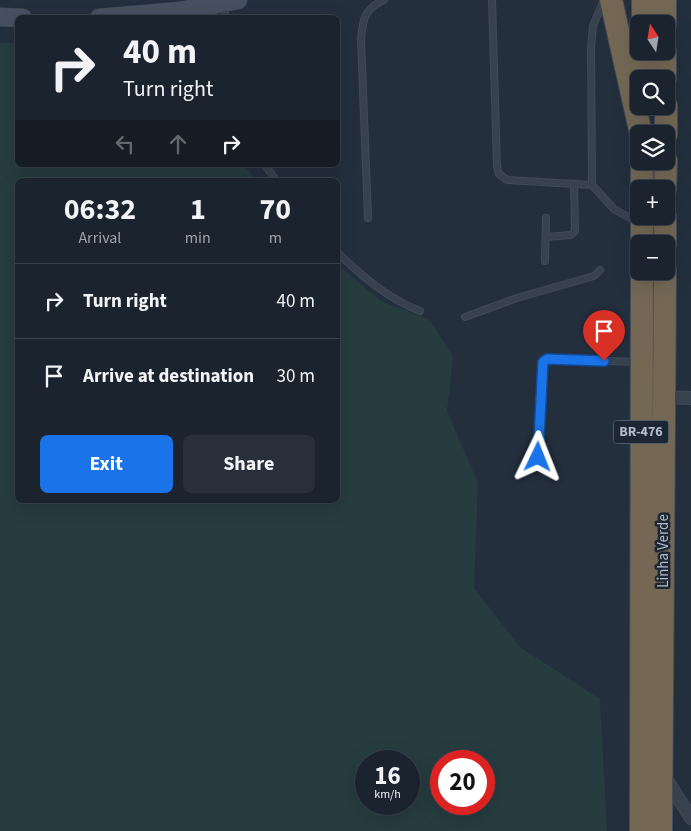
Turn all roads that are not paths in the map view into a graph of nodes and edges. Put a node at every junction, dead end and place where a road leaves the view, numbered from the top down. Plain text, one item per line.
1 (384, 0) edge
2 (492, 0) edge
3 (604, 0) edge
4 (610, 0) edge
5 (643, 0) edge
6 (665, 0) edge
7 (228, 5) edge
8 (139, 15) edge
9 (643, 15) edge
10 (665, 15) edge
11 (0, 17) edge
12 (15, 18) edge
13 (640, 125) edge
14 (266, 167) edge
15 (275, 178) edge
16 (574, 184) junction
17 (592, 184) junction
18 (368, 218) dead end
19 (546, 218) dead end
20 (642, 228) edge
21 (546, 238) junction
22 (340, 255) edge
23 (546, 261) dead end
24 (600, 270) dead end
25 (642, 280) edge
26 (665, 280) edge
27 (420, 311) dead end
28 (465, 317) dead end
29 (641, 362) junction
30 (664, 397) junction
31 (691, 398) edge
32 (538, 457) dead end
33 (661, 770) junction
34 (691, 818) edge
35 (641, 831) edge
36 (661, 831) edge

1 - 18 lane
2 - 16 lane
3 - 17 lane
4 - 13 highway
5 - 9 highway
6 - 10 highway
7 - 8 main road
11 - 12 main road
14 - 15 lane
16 - 17 lane
16 - 21 lane
17 - 20 lane
19 - 21 lane
21 - 23 lane
22 - 27 lane
24 - 28 lane
25 - 29 highway, Linha Verde / BR-476
26 - 30 highway, Linha Verde / BR-476
29 - 32 lane
29 - 35 highway, Linha Verde / BR-476
30 - 31 street
30 - 33 highway, Linha Verde / BR-476
33 - 34 street
33 - 36 highway, Linha Verde / BR-476

